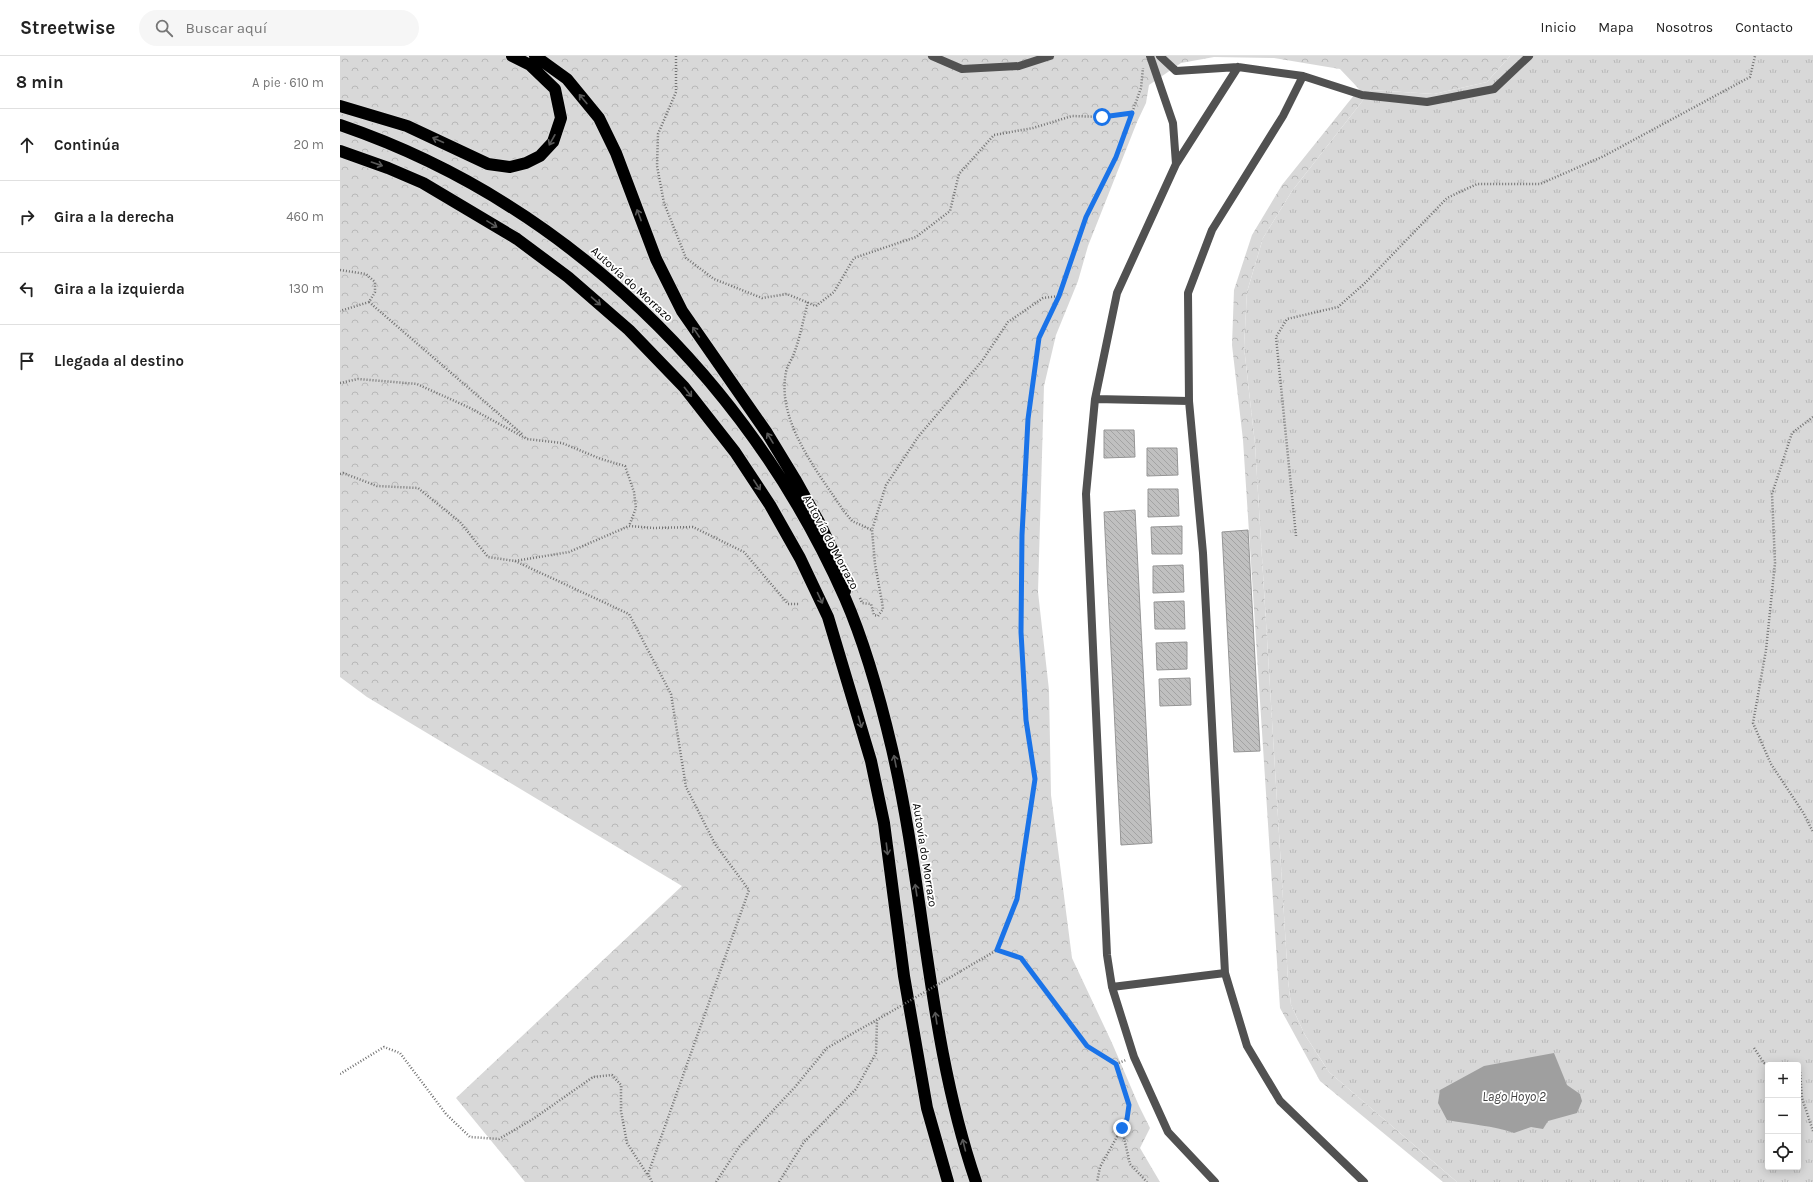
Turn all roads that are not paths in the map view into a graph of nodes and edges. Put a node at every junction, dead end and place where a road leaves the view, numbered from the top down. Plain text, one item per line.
1 (512, 56) edge
2 (535, 56) edge
3 (932, 56) edge
4 (1050, 56) edge
5 (1150, 56) edge
6 (1160, 56) edge
7 (1529, 56) edge
8 (1238, 67) junction
9 (1303, 76) junction
10 (340, 106) edge
11 (340, 125) edge
12 (340, 151) edge
13 (1176, 164) junction
14 (1094, 400) junction
15 (1189, 401) junction
16 (845, 599) junction
17 (1225, 973) junction
18 (1112, 987) junction
19 (948, 1182) edge
20 (976, 1182) edge
21 (1214, 1182) edge
22 (1364, 1182) edge

1 -> 10 highway
16 -> 2 highway
3 - 4 street
5 - 13 street
6 - 8 street
7 - 9 street
8 - 9 street
8 - 13 street
9 - 15 street
11 - 16 highway, Autovía do Morrazo
12 -> 19 highway
13 - 14 street
14 - 15 street
14 - 18 street
15 - 17 street
20 -> 16 highway, Autovía do Morrazo
17 - 18 street
17 - 22 street
18 - 21 street

